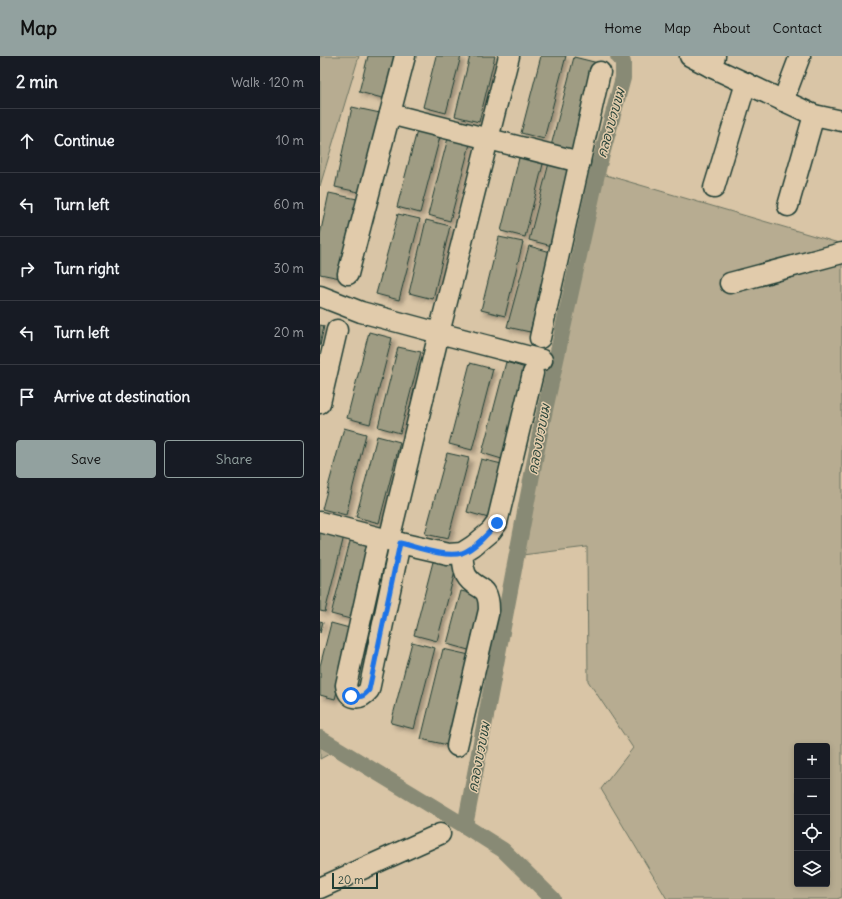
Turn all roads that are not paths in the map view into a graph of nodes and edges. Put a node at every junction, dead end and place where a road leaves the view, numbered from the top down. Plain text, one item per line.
1 (405, 56) edge
2 (509, 56) edge
3 (690, 56) edge
4 (800, 56) edge
5 (713, 61) edge
6 (600, 72) dead end
7 (746, 83) junction
8 (783, 100) junction
9 (390, 114) junction
10 (814, 115) junction
11 (842, 121) edge
12 (488, 138) junction
13 (580, 162) junction
14 (714, 188) dead end
15 (788, 206) dead end
16 (842, 253) edge
17 (348, 274) dead end
18 (730, 283) dead end
19 (320, 296) edge
20 (337, 330) dead end
21 (439, 333) junction
22 (540, 338) dead end
23 (320, 403) edge
24 (320, 522) edge
25 (390, 540) junction
26 (462, 553) junction
27 (457, 746) dead end
28 (440, 834) dead end
29 (320, 888) edge

1 - 9 street
2 - 12 street
3 - 5 street
4 - 8 street
5 - 7 street
6 - 13 street
7 - 8 street
7 - 14 street
8 - 10 street
9 - 12 street
9 - 17 street
10 - 11 street
10 - 15 street
12 - 13 street
12 - 21 street
13 - 22 street
16 - 18 street
19 - 21 street
20 - 23 street
21 - 25 street
21 - 26 street
24 - 25 street
25 - 25 street
25 - 26 street
26 - 27 street
28 - 29 street

